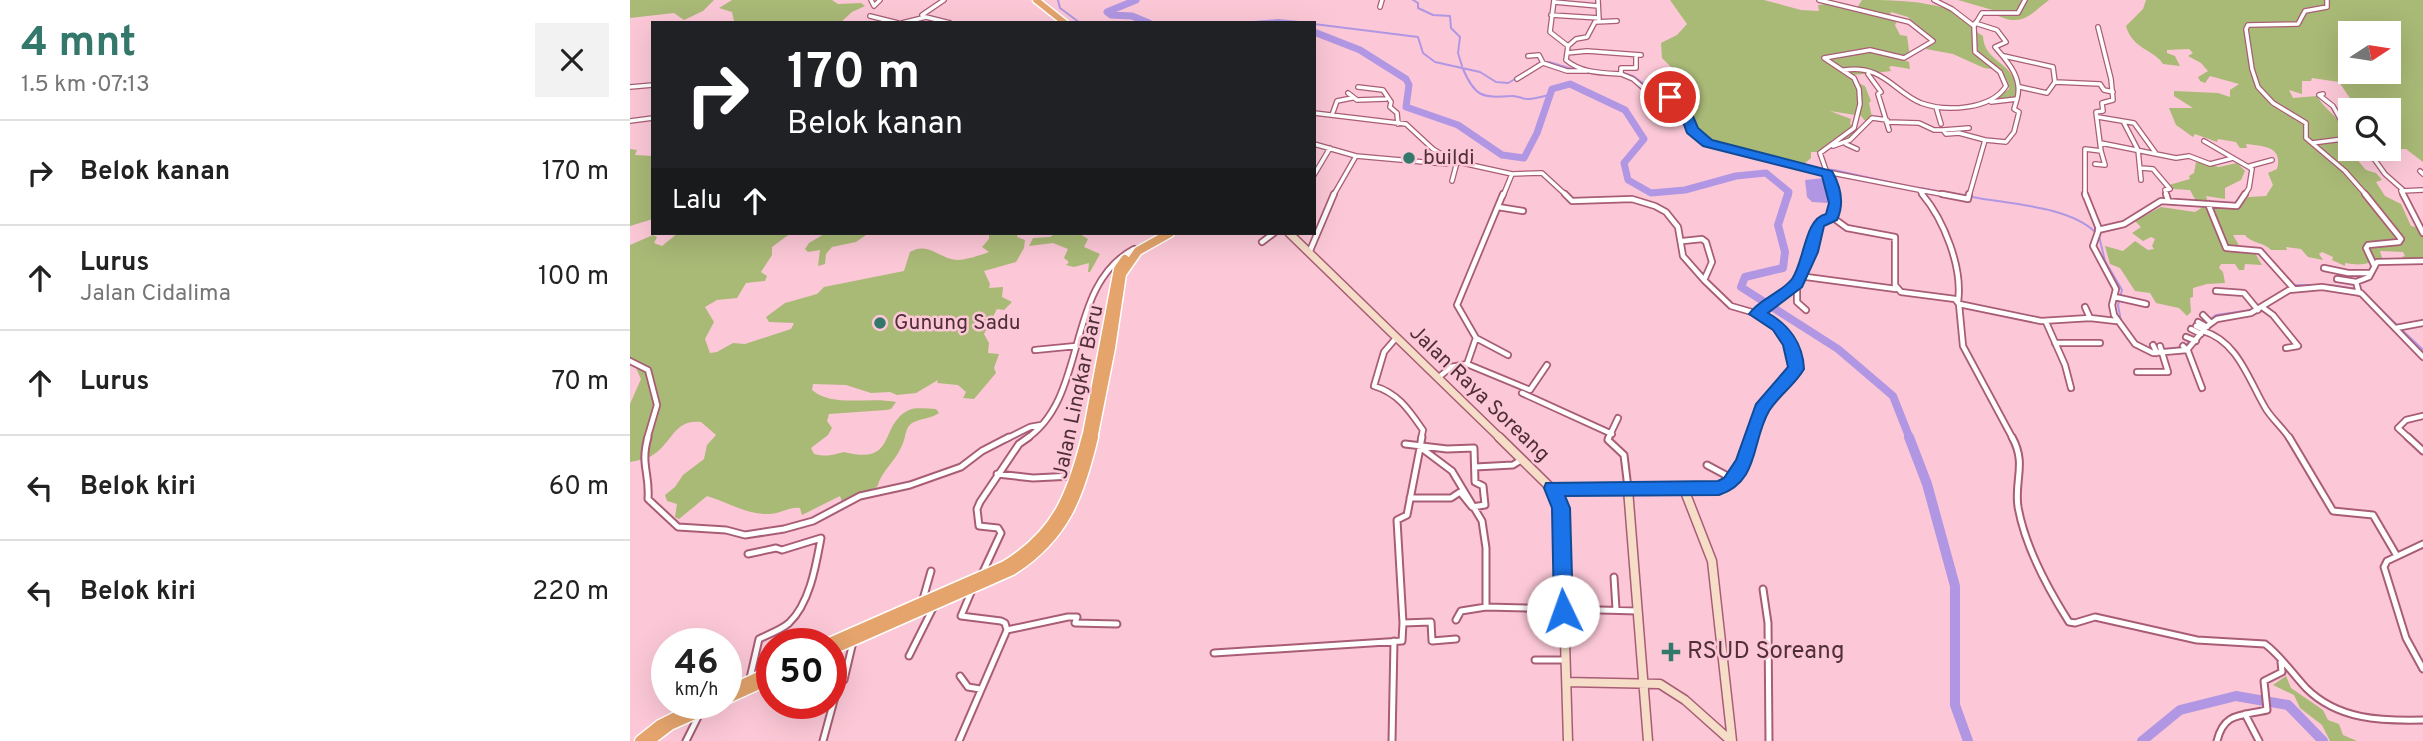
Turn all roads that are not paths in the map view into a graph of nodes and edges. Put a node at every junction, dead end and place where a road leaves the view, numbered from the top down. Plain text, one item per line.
1 (871, 0) edge
2 (880, 0) edge
3 (944, 0) edge
4 (1036, 0) edge
5 (1382, 0) edge
6 (1598, 0) edge
7 (1819, 0) edge
8 (1934, 0) edge
9 (2025, 0) edge
10 (2327, 0) edge
11 (1554, 1) edge
12 (1598, 6) junction
13 (1380, 7) dead end
14 (1551, 15) junction
15 (870, 16) dead end
16 (920, 17) junction
17 (1599, 20) junction
18 (891, 21) edge
19 (907, 21) edge
20 (946, 21) edge
21 (1062, 21) edge
22 (1617, 21) dead end
23 (1975, 24) junction
24 (2098, 27) dead end
25 (1568, 46) junction
26 (1567, 53) junction
27 (1636, 55) junction
28 (1641, 55) dead end
29 (1528, 56) dead end
30 (2004, 56) junction
31 (1543, 63) junction
32 (1587, 70) junction
33 (1844, 70) junction
34 (1621, 73) junction
35 (1867, 73) junction
36 (1517, 79) dead end
37 (2055, 82) junction
38 (651, 85) edge
39 (2019, 86) junction
40 (630, 88) edge
41 (1358, 88) dead end
42 (2113, 92) junction
43 (1348, 93) dead end
44 (2323, 94) dead end
45 (1353, 98) junction
46 (1386, 99) junction
47 (2017, 99) junction
48 (1988, 103) junction
49 (1936, 107) junction
50 (1316, 113) edge
51 (1332, 115) junction
52 (2098, 117) junction
53 (651, 118) edge
54 (2338, 118) edge
55 (630, 121) edge
56 (1887, 121) junction
57 (2123, 122) junction
58 (1398, 124) junction
59 (1941, 124) dead end
60 (1969, 128) dead end
61 (1942, 130) junction
62 (1889, 131) dead end
63 (1985, 140) junction
64 (2338, 140) edge
65 (2204, 141) dead end
66 (2101, 143) junction
67 (1316, 144) edge
68 (1845, 144) junction
69 (2312, 144) junction
70 (1832, 146) junction
71 (1330, 148) junction
72 (1857, 149) dead end
73 (2138, 149) junction
74 (2101, 151) junction
75 (2155, 152) junction
76 (1356, 156) junction
77 (2235, 157) junction
78 (2273, 160) dead end
79 (2376, 161) edge
80 (1455, 162) junction
81 (2095, 163) dead end
82 (1316, 164) edge
83 (2250, 166) junction
84 (2141, 168) junction
85 (1826, 171) junction
86 (1512, 174) junction
87 (2141, 180) dead end
88 (1452, 181) dead end
89 (2402, 189) junction
90 (1919, 190) junction
91 (2423, 190) edge
92 (2168, 200) junction
93 (2207, 204) junction
94 (1498, 207) junction
95 (1523, 211) dead end
96 (1832, 217) junction
97 (2096, 232) junction
98 (2423, 233) edge
99 (1158, 235) edge
100 (1167, 235) edge
101 (1271, 235) edge
102 (1291, 235) edge
103 (1683, 241) junction
104 (1262, 242) dead end
105 (1134, 249) junction
106 (1309, 253) junction
107 (2423, 261) edge
108 (2374, 265) junction
109 (2324, 268) dead end
110 (2370, 273) junction
111 (1800, 276) junction
112 (1705, 278) junction
113 (2337, 279) dead end
114 (1797, 283) junction
115 (2292, 286) junction
116 (2358, 288) junction
117 (1896, 289) junction
118 (2216, 291) dead end
119 (2118, 298) junction
120 (1959, 303) junction
121 (2146, 304) dead end
122 (2085, 307) dead end
123 (2257, 307) junction
124 (1806, 310) dead end
125 (1757, 314) junction
126 (2090, 318) junction
127 (2117, 321) junction
128 (2046, 322) junction
129 (2423, 323) edge
130 (2201, 326) junction
131 (2398, 328) junction
132 (1396, 338) junction
133 (1476, 338) junction
134 (2055, 343) junction
135 (2100, 343) dead end
136 (1076, 346) junction
137 (2185, 348) junction
138 (2287, 348) dead end
139 (2158, 349) junction
140 (1035, 350) dead end
141 (1508, 355) dead end
142 (2423, 357) edge
143 (630, 361) edge
144 (1467, 363) junction
145 (1548, 365) dead end
146 (2137, 372) dead end
147 (1437, 379) junction
148 (2071, 388) dead end
149 (2202, 388) dead end
150 (1521, 393) dead end
151 (2423, 416) edge
152 (1618, 418) dead end
153 (1042, 425) junction
154 (1612, 434) junction
155 (1405, 444) dead end
156 (1423, 447) junction
157 (2423, 451) edge
158 (1522, 460) junction
159 (1707, 465) dead end
160 (1475, 467) junction
161 (997, 474) junction
162 (1074, 476) junction
163 (1733, 479) junction
164 (1552, 488) junction
165 (1628, 489) junction
166 (1684, 489) junction
167 (1410, 498) junction
168 (1476, 507) junction
169 (2423, 544) edge
170 (748, 554) dead end
171 (2397, 556) junction
172 (931, 571) dead end
173 (980, 577) junction
174 (1614, 577) dead end
175 (974, 586) junction
176 (1763, 589) dead end
177 (923, 600) junction
178 (936, 602) junction
179 (1486, 607) junction
180 (1563, 607) junction
181 (1616, 610) junction
182 (1639, 611) junction
183 (1456, 620) dead end
184 (1403, 623) junction
185 (1117, 624) dead end
186 (1007, 630) junction
187 (847, 635) edge
188 (1456, 639) dead end
189 (853, 641) junction
190 (1394, 641) junction
191 (847, 643) edge
192 (1214, 653) dead end
193 (909, 656) dead end
194 (2279, 657) junction
195 (1535, 660) dead end
196 (1566, 660) junction
197 (2423, 669) edge
198 (960, 676) dead end
199 (756, 678) edge
200 (749, 681) junction
201 (1567, 682) junction
202 (1644, 682) junction
203 (742, 684) edge
204 (980, 689) junction
205 (2245, 714) junction
206 (674, 719) edge
207 (680, 719) edge
208 (696, 719) edge
209 (2422, 721) edge
210 (640, 741) edge
211 (649, 741) edge
212 (686, 741) edge
213 (823, 741) edge
214 (959, 741) edge
215 (1392, 741) edge
216 (1569, 741) edge
217 (1648, 741) edge
218 (1732, 741) edge
219 (1769, 741) edge
220 (2217, 741) edge
221 (2259, 741) edge

1 - 2 street
3 - 16 street
4 - 21 highway
5 - 13 street
6 - 12 street
7 - 33 street
8 - 23 street
9 - 23 street
10 - 69 street
11 - 12 street
11 - 14 street
12 - 17 street
14 - 17 street
14 - 25 street
15 - 18 street
16 - 19 street
16 - 20 street
17 - 22 street
17 - 25 street
23 - 30 street
23 - 48 street
24 - 42 street
25 - 26 street
26 - 27 street
26 - 32 street
27 - 28 street
27 - 34 street
29 - 31 street
30 - 37 street
30 - 39 street
31 - 32 street
31 - 36 street
32 - 34 street
33 - 35 street
33 - 70 street
34 - 85 street
35 - 49 street
35 - 56 street
37 - 39 street
37 - 42 street
38 - 40 street
39 - 47 street
41 - 46 street
42 - 52 street
43 - 45 street
44 - 54 street
45 - 46 street
45 - 51 street
46 - 58 street
47 - 48 street
47 - 63 street
48 - 49 street
49 - 59 street
50 - 51 street
51 - 58 street
52 - 57 street
52 - 66 street
53 - 55 street
56 - 61 street
56 - 62 street
56 - 68 street
57 - 73 street
57 - 75 street
58 - 80 street
60 - 61 street
61 - 63 street
63 - 90 street
64 - 69 street
65 - 77 street
66 - 73 street
66 - 74 street
67 - 71 street
68 - 70 street
68 - 72 street
69 - 108 street
70 - 85 street
71 - 76 street
71 - 82 street
73 - 75 street
73 - 84 street
74 - 81 street
74 - 97 street
75 - 77 street
76 - 80 street
76 - 106 street
77 - 83 street
78 - 83 street
79 - 89 street
80 - 86 street
80 - 88 street
83 - 93 street
84 - 87 street
84 - 92 street
85 - 90 street
85 - 96 street
86 - 94 street
86 - 103 street
89 - 91 street
89 - 98 street
90 - 120 street
92 - 93 street
92 - 97 street
93 - 115 street
94 - 95 street
94 - 133 street
96 - 111 street
96 - 117 street
97 - 119 street
99 - 105 highway, Jalan Lingkar Baru
100 - 175 highway, Jalan Lingkar Baru
101 - 104 street
102 - 106 main road, Jalan Raya Soreang
103 - 112 street
103 - 112 street
105 - 136 street
105 - 162 highway, Jalan Lingkar Baru
106 - 132 main road, Jalan Raya Soreang
107 - 108 street
108 - 110 street
109 - 110 street
110 - 116 street
111 - 114 street
111 - 117 street
112 - 125 street
113 - 116 street
114 - 124 street
114 - 125 street
115 - 116 street
115 - 123 street
116 - 131 street
117 - 120 street
118 - 123 street
119 - 121 street
119 - 127 street
120 - 128 street
120 - 194 street
122 - 126 street
123 - 130 street
123 - 138 street
125 - 163 street
126 - 127 street
126 - 128 street
127 - 139 street
128 - 134 street
129 - 131 street
130 - 137 street
130 - 171 street
131 - 142 street
132 - 147 main road, Jalan Raya Soreang
132 - 156 street
133 - 141 street
133 - 144 street
134 - 135 street
134 - 148 street
136 - 140 street
136 - 153 street
137 - 139 street
137 - 149 street
139 - 146 street
143 - 153 street
144 - 145 street
144 - 147 street
147 - 158 main road, Jalan Raya Soreang
150 - 154 street
151 - 157 street
152 - 154 street
153 - 161 street
154 - 165 street
155 - 156 street
156 - 160 street
156 - 167 street
156 - 168 street
158 - 160 street
158 - 164 main road, Jalan Raya Soreang
159 - 163 street
160 - 168 street
161 - 162 street
161 - 173 street
162 - 173 highway, Jalan Lingkar Baru
163 - 166 street
164 - 165 main road
164 - 180 main road, Jalan Raya Soreang
165 - 166 main road
165 - 182 main road
166 - 218 main road
167 - 168 street
167 - 184 street
168 - 179 street
169 - 171 street
170 - 200 street
171 - 197 street
172 - 177 street
173 - 175 street
173 - 177 highway, Jalan Lingkar Baru
174 - 181 street
175 - 178 highway, Jalan Lingkar Baru
175 - 186 street
176 - 219 street
177 - 187 highway, Jalan Lingkar Baru
178 - 189 highway, Jalan Lingkar Baru
178 - 193 street
179 - 180 street
179 - 183 street
180 - 181 street
180 - 196 main road, Jalan Raya Soreang
181 - 182 street
182 - 202 main road
184 - 188 street
184 - 190 street
185 - 186 street
186 - 204 street
189 - 191 highway, Jalan Lingkar Baru
189 - 213 street
190 - 192 street
190 - 215 street
194 - 205 street
194 - 209 street
195 - 196 street
196 - 201 main road, Jalan Raya Soreang
198 - 204 street
199 - 200 highway
200 - 203 highway
201 - 202 main road
201 - 216 main road, Jalan Raya Soreang
202 - 217 main road
202 - 218 main road
204 - 214 street
205 - 220 street
205 - 221 street
206 - 210 highway
207 - 211 highway
208 - 212 street

